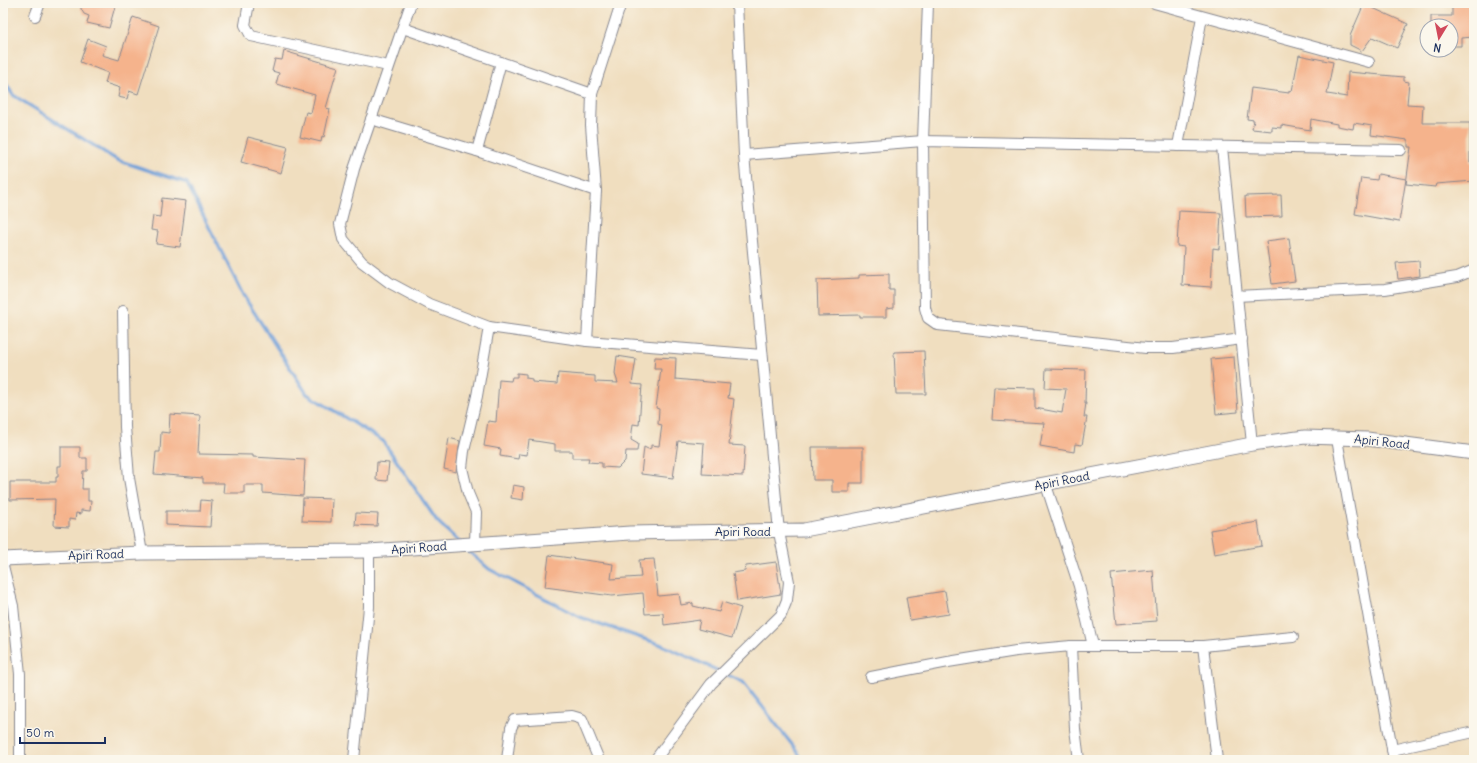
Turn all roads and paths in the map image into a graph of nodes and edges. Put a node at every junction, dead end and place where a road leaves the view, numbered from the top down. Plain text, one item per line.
1 (40, 3) edge
2 (249, 3) edge
3 (411, 3) edge
4 (621, 3) edge
5 (737, 3) edge
6 (928, 3) edge
7 (1154, 3) edge
8 (35, 16) dead end
9 (1202, 17) junction
10 (403, 28) junction
11 (501, 62) junction
12 (1369, 62) dead end
13 (388, 66) junction
14 (592, 94) junction
15 (371, 118) junction
16 (923, 141) junction
17 (1178, 146) junction
18 (1222, 147) junction
19 (1401, 150) dead end
20 (477, 151) junction
21 (744, 155) junction
22 (596, 191) junction
23 (1474, 270) edge
24 (1236, 296) junction
25 (123, 311) dead end
26 (489, 327) junction
27 (1242, 339) junction
28 (587, 341) junction
29 (762, 356) junction
30 (1337, 439) junction
31 (1252, 444) junction
32 (1474, 453) edge
33 (1046, 485) junction
34 (780, 532) junction
35 (475, 544) junction
36 (369, 551) junction
37 (142, 553) junction
38 (3, 559) edge
39 (3, 566) edge
40 (1292, 637) dead end
41 (1071, 646) junction
42 (1093, 646) junction
43 (1203, 646) junction
44 (871, 677) dead end
45 (1474, 732) edge
46 (1392, 750) junction
47 (20, 760) edge
48 (354, 760) edge
49 (507, 760) edge
50 (599, 760) edge
51 (655, 760) edge
52 (1078, 760) edge
53 (1217, 760) edge
54 (1394, 760) edge

1 - 8 street
2 - 13 street
3 - 10 street
4 - 14 street
5 - 21 street
6 - 16 street
7 - 9 street
9 - 12 street
9 - 17 street
10 - 11 street
10 - 13 street
11 - 14 street
11 - 20 street
13 - 15 street
14 - 22 street
15 - 20 street
15 - 26 street
16 - 17 street
16 - 21 street
16 - 27 street
17 - 18 street
18 - 19 street
18 - 24 street
20 - 22 street
21 - 29 street
22 - 28 street
23 - 24 street
24 - 27 street
25 - 37 street
26 - 28 street
26 - 35 street
27 - 31 street
28 - 29 street
29 - 34 street
30 - 31 street, Apiri Road
30 - 32 street, Apiri Road
30 - 46 street
31 - 33 street, Apiri Road
33 - 34 street, Apiri Road
33 - 42 street
34 - 35 street, Apiri Road
34 - 51 street
35 - 36 street, Apiri Road
36 - 37 street, Apiri Road
36 - 48 street
37 - 38 street, Apiri Road
39 - 47 street
40 - 43 street
41 - 42 street
41 - 44 street
41 - 52 street
42 - 43 street
43 - 53 street
45 - 46 street
46 - 54 street
49 - 50 street

